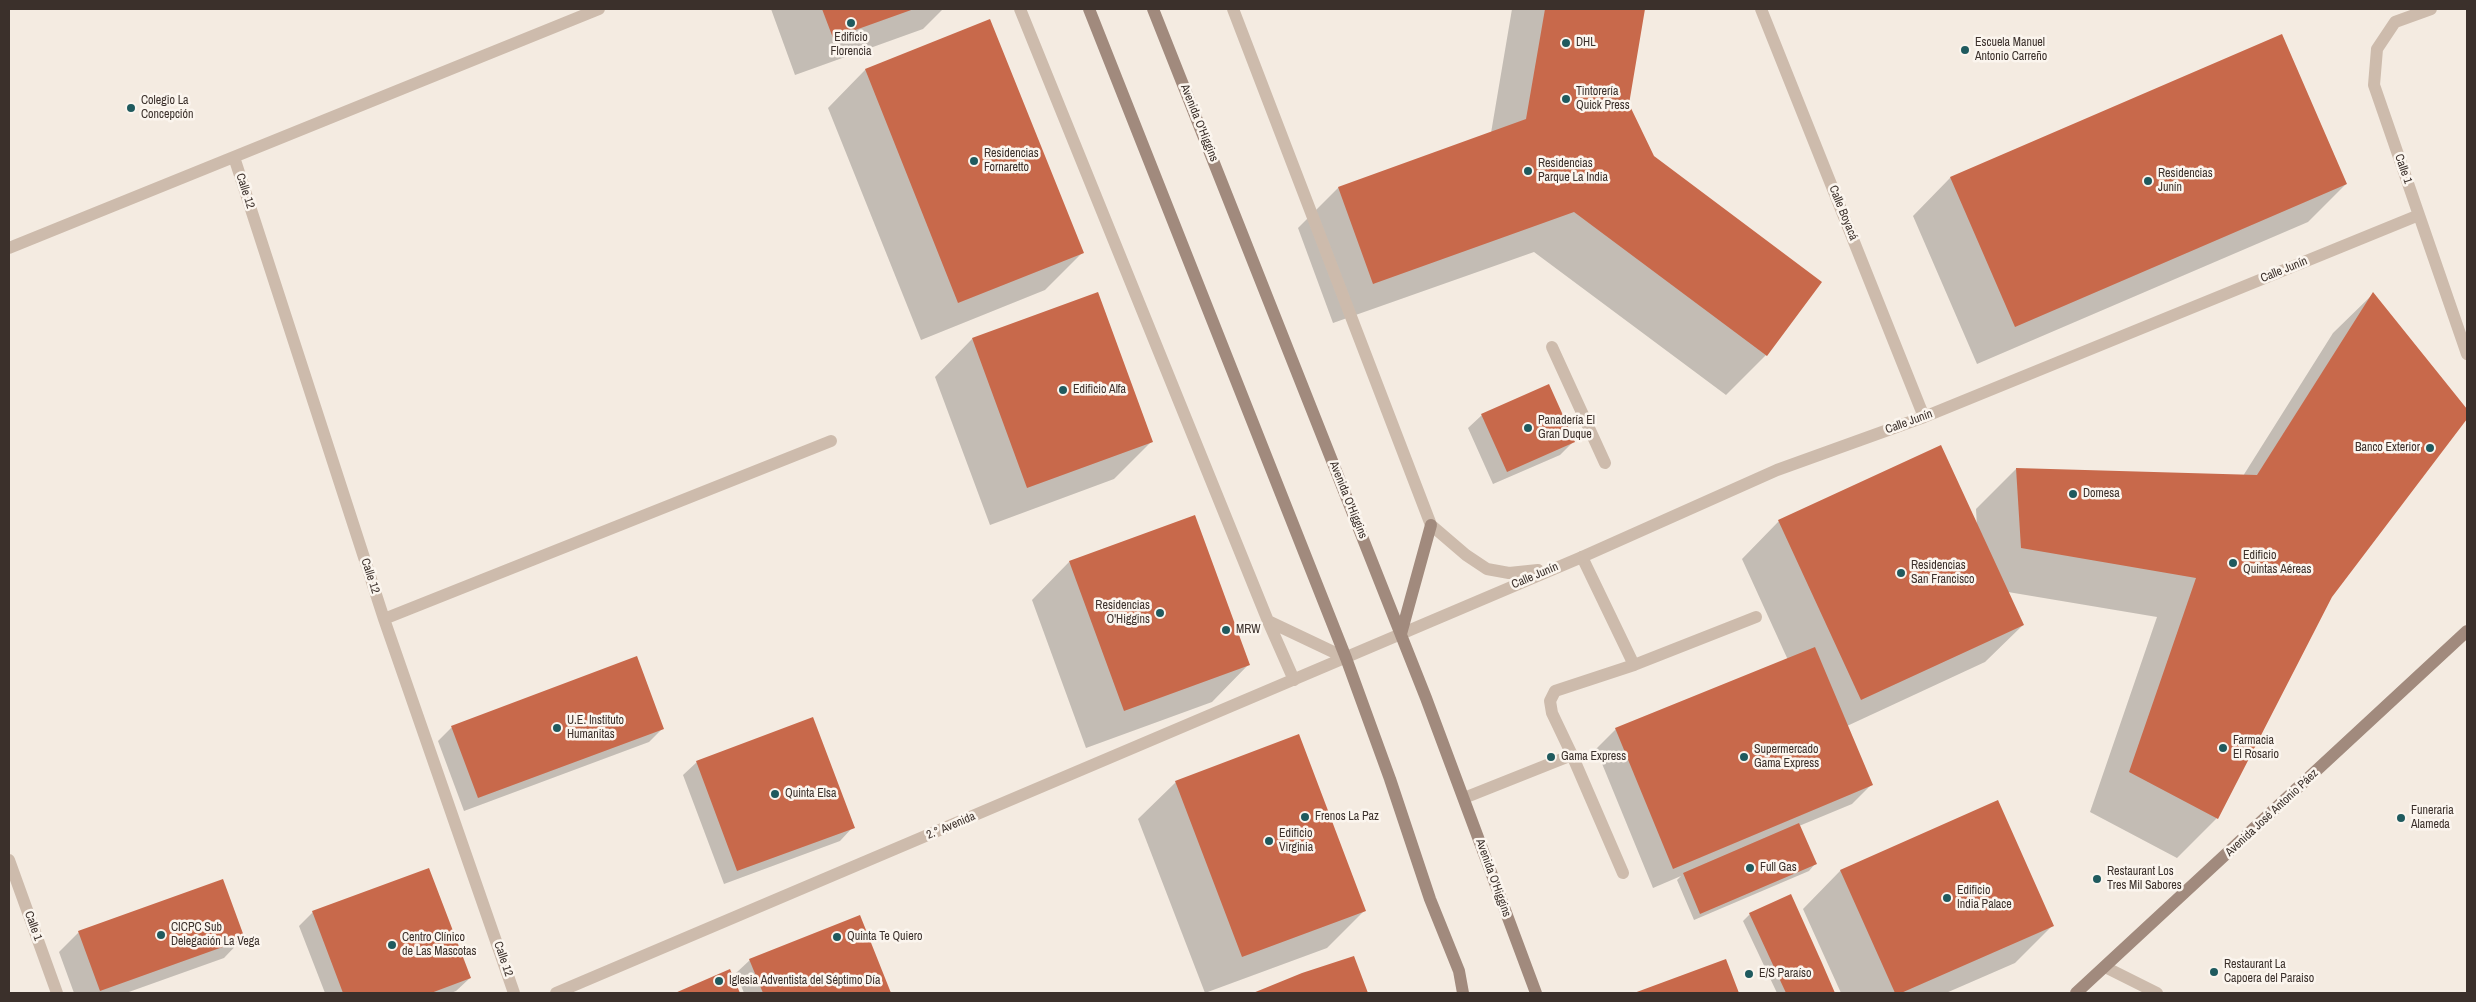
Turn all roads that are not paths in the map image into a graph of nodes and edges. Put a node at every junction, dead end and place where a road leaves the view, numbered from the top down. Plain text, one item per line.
1 (599, 9) edge
2 (1020, 9) edge
3 (1089, 9) edge
4 (1153, 9) edge
5 (1232, 9) edge
6 (1761, 9) edge
7 (2431, 9) edge
8 (234, 157) junction
9 (2419, 215) junction
10 (9, 248) edge
11 (1552, 347) dead end
12 (2467, 354) edge
13 (1924, 417) junction
14 (831, 441) dead end
15 (1605, 464) dead end
16 (1431, 525) junction
17 (1582, 557) junction
18 (1553, 568) junction
19 (1756, 617) dead end
20 (384, 619) junction
21 (1268, 622) junction
22 (2467, 631) edge
23 (1401, 634) junction
24 (1346, 658) junction
25 (1634, 665) junction
26 (1294, 680) junction
27 (1572, 755) junction
28 (1464, 798) junction
29 (9, 860) edge
30 (1623, 872) dead end
31 (2105, 967) junction
32 (57, 993) edge
33 (514, 993) edge
34 (556, 993) edge
35 (1463, 993) edge
36 (1536, 993) edge
37 (2076, 993) edge
38 (2157, 993) edge

1 - 8 street
2 - 21 street
3 - 24 main road
4 - 23 main road, Avenida O'Higgins
5 - 16 street
6 - 13 street, Calle Boyacá
7 - 9 street, Calle 1
8 - 10 street
8 - 20 street, Calle 12
9 - 12 street, Calle 1
9 - 13 street, Calle Junín
11 - 15 street
13 - 17 street, Calle Junín
14 - 20 street
16 - 18 street
16 - 23 main road
17 - 18 street, Calle Junín
17 - 25 street
18 - 23 street, Calle Junín
19 - 25 street
20 - 33 street, Calle 12
21 - 24 street
21 - 26 street
22 - 31 main road, Avenida José Antonio Páez
23 - 24 street, Calle Junín
23 - 28 main road, Avenida O'Higgins
24 - 26 street, 2.° Avenida
24 - 35 main road
25 - 27 street
26 - 34 street, 2.° Avenida
27 - 28 street
27 - 30 street
28 - 36 main road, Avenida O'Higgins
29 - 32 street, Calle 1
31 - 37 main road, Avenida José Antonio Páez
31 - 38 street

